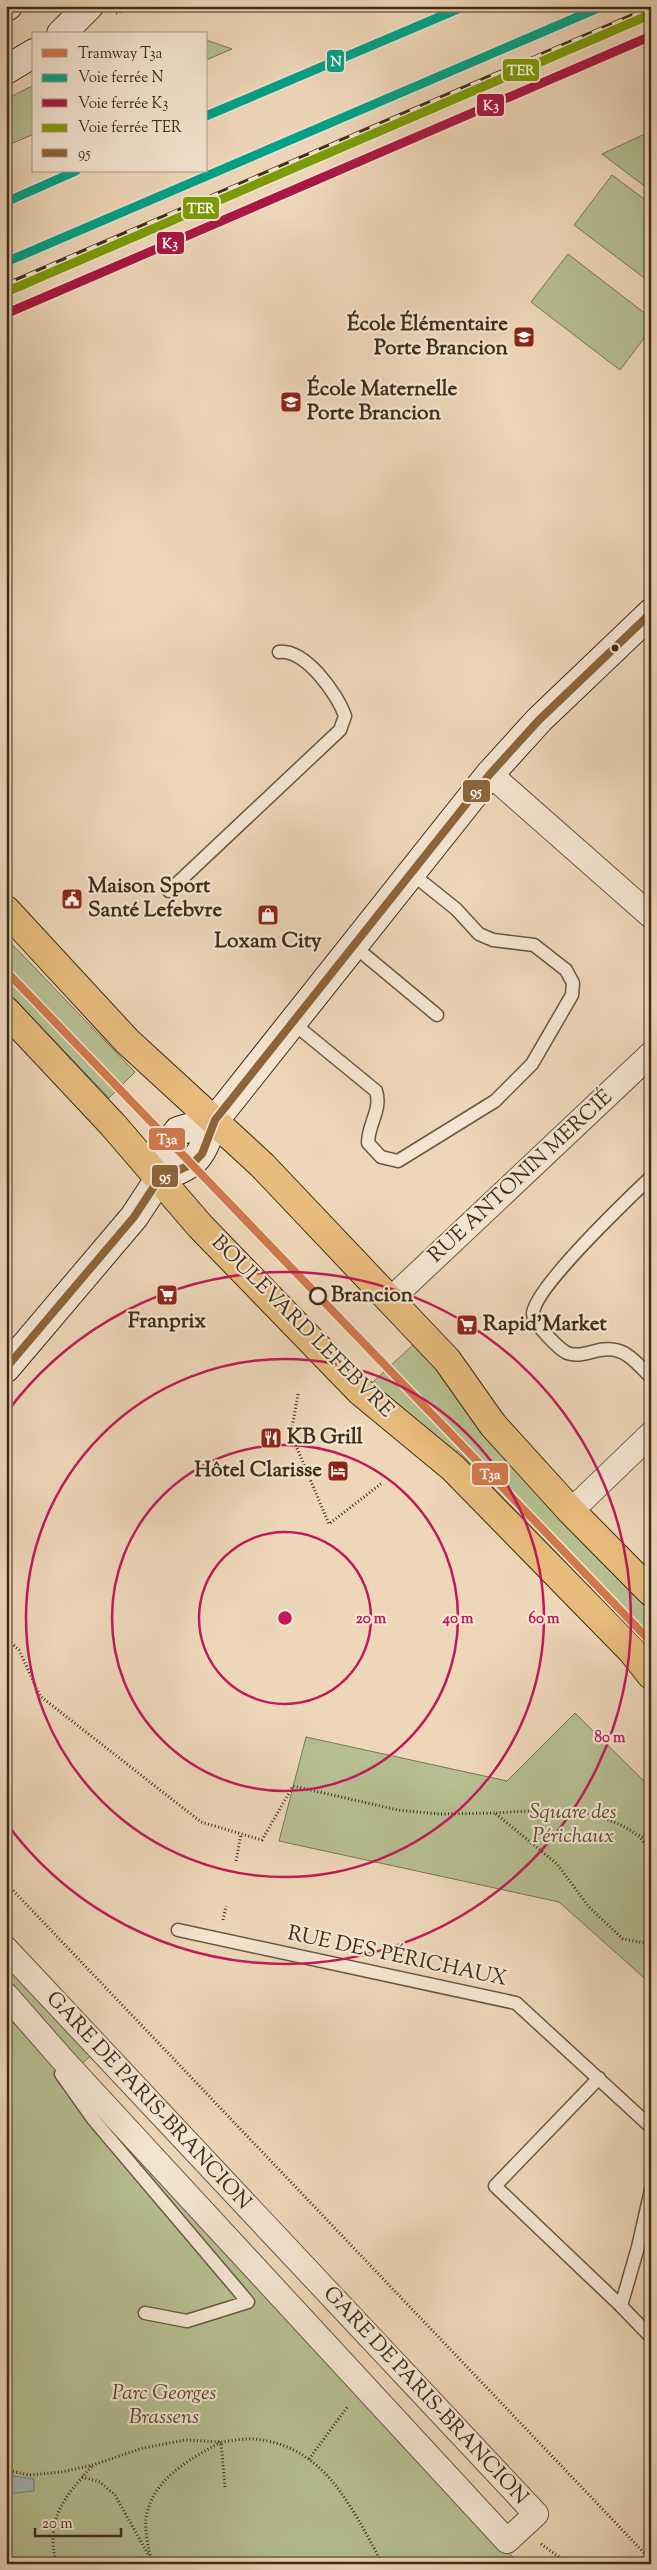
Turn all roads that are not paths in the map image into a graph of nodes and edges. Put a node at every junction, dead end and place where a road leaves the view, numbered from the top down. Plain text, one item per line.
1 (89, 6) edge
2 (63, 32) edge
3 (32, 54) edge
4 (6, 70) edge
5 (651, 613) edge
6 (279, 652) dead end
7 (490, 774) junction
8 (411, 873) junction
9 (169, 891) dead end
10 (6, 910) edge
11 (651, 916) edge
12 (354, 946) junction
13 (6, 1011) edge
14 (437, 1015) dead end
15 (292, 1022) junction
16 (651, 1054) edge
17 (215, 1120) junction
18 (651, 1177) edge
19 (159, 1180) junction
20 (390, 1300) junction
21 (6, 1368) edge
22 (651, 1377) edge
23 (651, 1434) edge
24 (571, 1511) junction
25 (651, 1592) edge
26 (651, 1675) edge
27 (178, 1930) dead end
28 (6, 1949) edge
29 (6, 1995) edge
30 (61, 2074) dead end
31 (599, 2078) junction
32 (651, 2127) edge
33 (651, 2190) edge
34 (620, 2306) junction
35 (145, 2313) dead end
36 (651, 2337) edge

1 - 2 main road
3 - 4 main road
5 - 7 main road
6 - 9 lane
7 - 8 main road
7 - 11 street
8 - 12 main road
8 - 15 lane
10 - 17 main road
12 - 14 lane
12 - 15 main road
13 - 19 main road, BOULEVARD LEFEBVRE
15 - 17 main road
16 - 20 street, RUE ANTONIN MERCIÉ
17 - 19 main road
17 - 20 main road
18 - 22 lane
19 - 21 main road
19 - 26 main road, BOULEVARD LEFEBVRE
20 - 24 main road
23 - 24 street
24 - 25 main road
27 - 31 lane, RUE DES PÉRICHAUX
28 - 29 street, GARE DE PARIS-BRANCION
30 - 35 lane
31 - 32 lane, RUE DES PÉRICHAUX
31 - 34 lane
33 - 34 lane
34 - 36 lane

